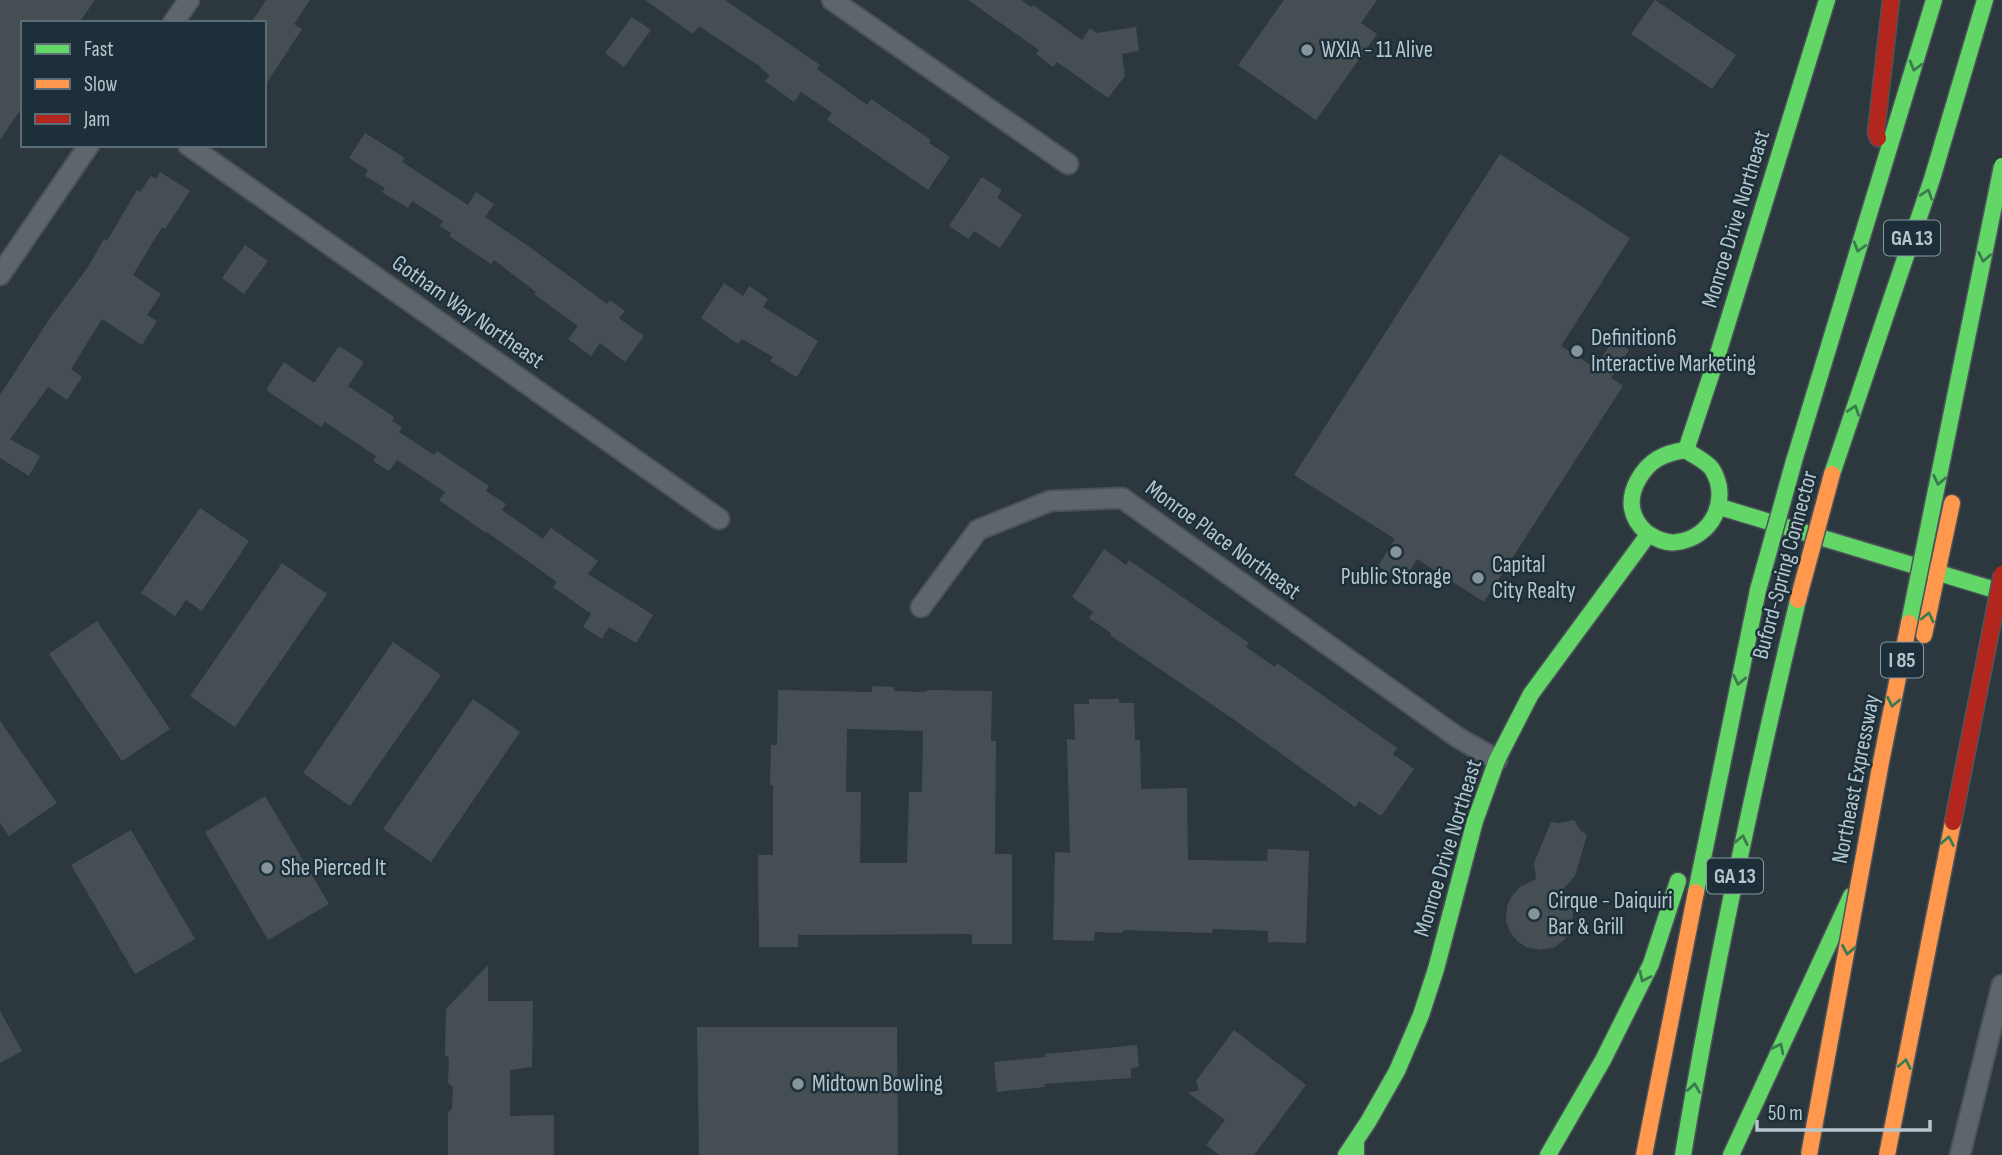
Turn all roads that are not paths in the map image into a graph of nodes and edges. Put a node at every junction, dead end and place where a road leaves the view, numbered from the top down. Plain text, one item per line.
1 (189, 0) edge
2 (832, 0) edge
3 (1827, 0) edge
4 (1891, 0) edge
5 (1934, 0) edge
6 (1985, 0) edge
7 (174, 21) edge
8 (88, 147) edge
9 (191, 147) edge
10 (1886, 158) junction
11 (1068, 164) dead end
12 (2002, 166) edge
13 (2002, 241) edge
14 (0, 275) edge
15 (1984, 333) dead end
16 (1686, 450) junction
17 (1954, 493) dead end
18 (1720, 507) junction
19 (719, 519) dead end
20 (1647, 535) junction
21 (1938, 573) junction
22 (2002, 575) edge
23 (2002, 592) edge
24 (921, 607) dead end
25 (1921, 651) dead end
26 (1912, 690) dead end
27 (1497, 760) junction
28 (1709, 825) junction
29 (2002, 985) edge
30 (1356, 1148) edge
31 (1346, 1155) edge
32 (1548, 1155) edge
33 (1644, 1155) edge
34 (1684, 1155) edge
35 (1731, 1155) edge
36 (1809, 1155) edge
37 (1887, 1155) edge
38 (1960, 1155) edge

1 - 7 street
2 - 11 street
3 - 16 main road, Monroe Drive Northeast
4 - 10 main road
5 -> 10 main road, Buford-Spring Connector / GA 13
34 -> 6 main road, Buford-Spring Connector / GA 13, bridge
8 - 14 street
9 - 19 street, Gotham Way Northeast
10 -> 28 main road, Buford-Spring Connector / GA 13, bridge
12 -> 36 main road, Northeast Expressway / I 85, bridge
13 - 15 main road
16 - 18 main road
16 - 20 main road
17 - 21 main road
18 - 20 main road
18 - 21 main road
20 - 27 main road, Monroe Drive Northeast
21 - 23 main road
25 -> 21 main road
37 -> 22 main road, bridge
24 - 27 street, Monroe Place Northeast
35 -> 26 main road
27 - 30 main road, Monroe Drive Northeast
28 -> 32 main road
28 - 33 main road, Buford-Spring Connector / GA 13
29 - 38 street
30 - 31 main road, Monroe Drive Northeast

